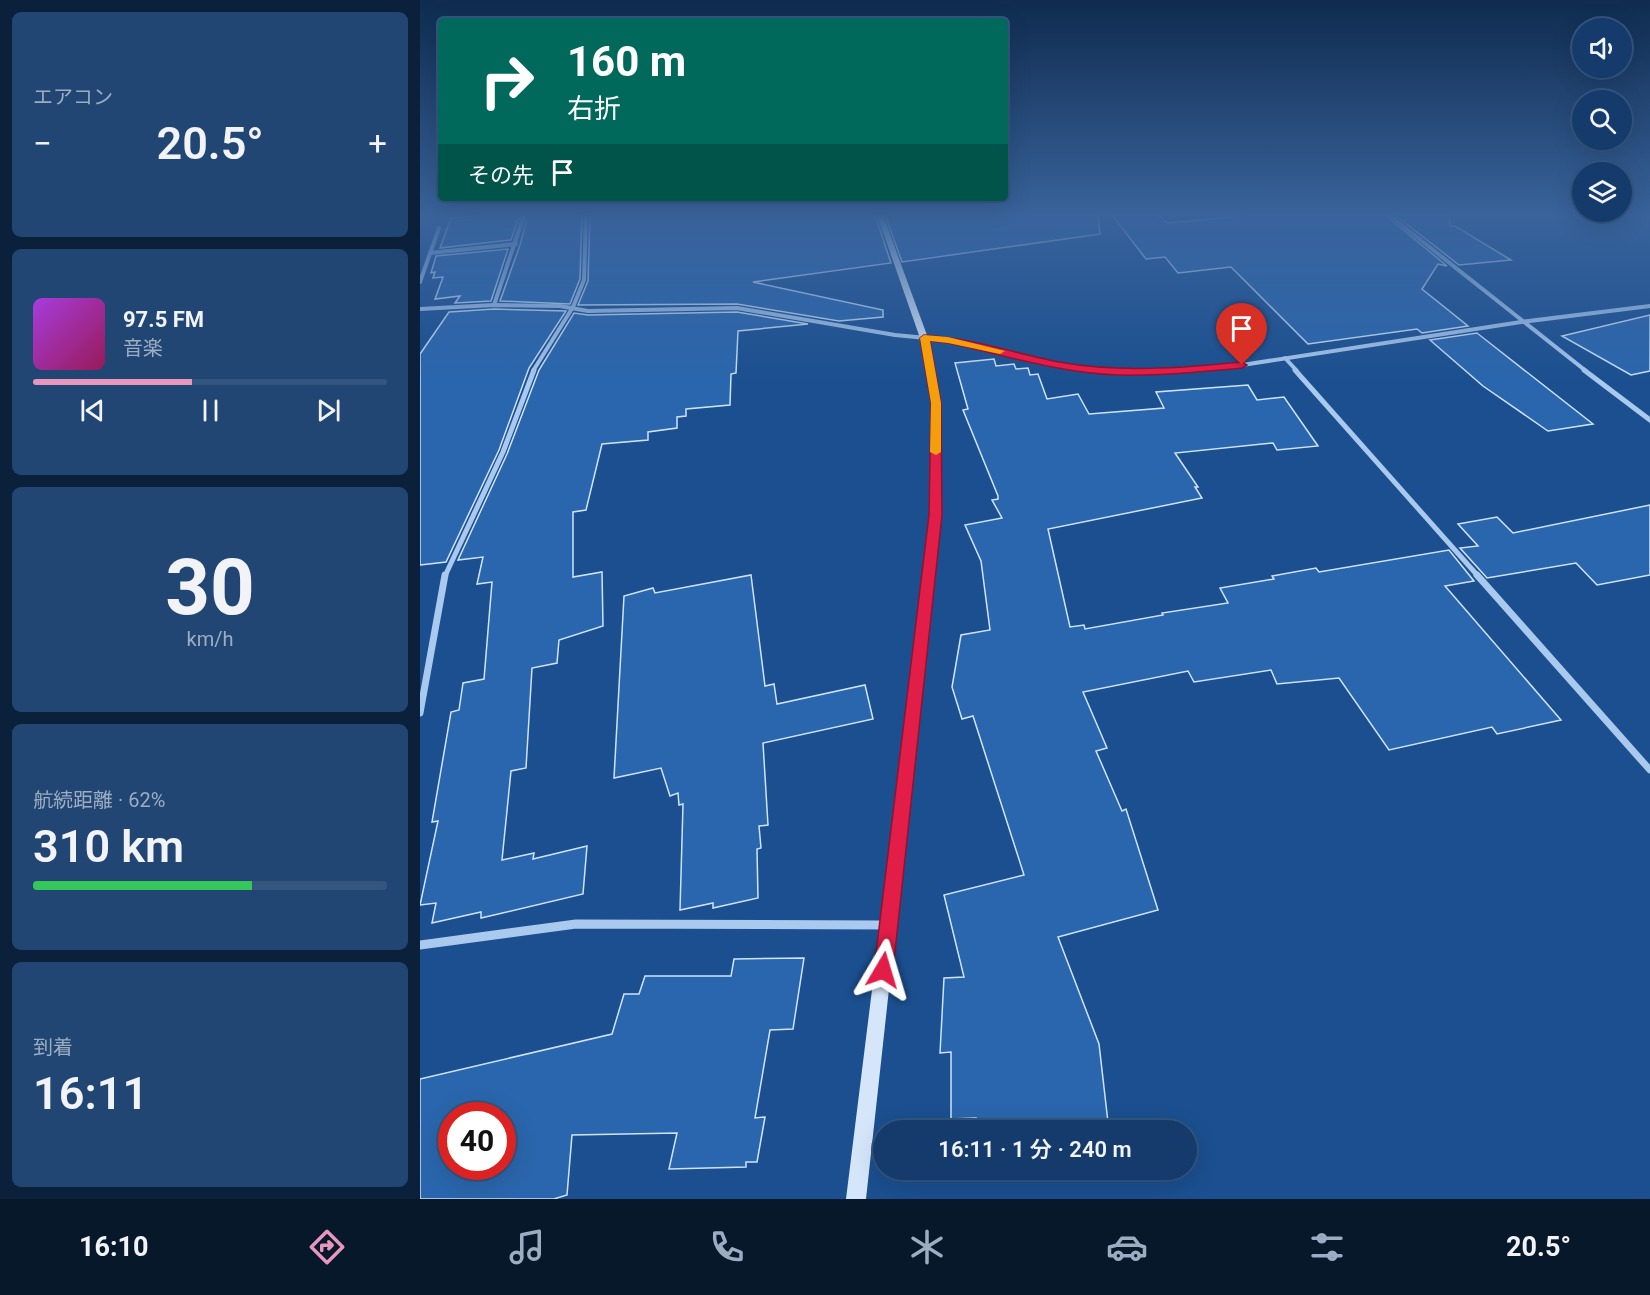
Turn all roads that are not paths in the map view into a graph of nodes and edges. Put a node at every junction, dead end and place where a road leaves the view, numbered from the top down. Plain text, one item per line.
1 (506, 271) edge
2 (584, 271) edge
3 (900, 271) edge
4 (1461, 271) edge
5 (494, 305) junction
6 (1650, 306) edge
7 (573, 308) junction
8 (420, 309) edge
9 (1521, 322) junction
10 (924, 338) junction
11 (1285, 358) junction
12 (1650, 420) edge
13 (420, 713) edge
14 (1650, 770) edge
15 (889, 925) junction
16 (420, 945) edge
17 (856, 1199) edge

1 - 5 street
2 - 7 street
3 - 10 street
4 - 9 street
5 - 7 street
5 - 8 street
6 - 9 street
7 - 10 street
7 - 13 street
9 - 11 street
9 - 12 street
10 - 11 street
10 - 15 street
11 - 14 street
15 - 16 street
15 - 17 street

